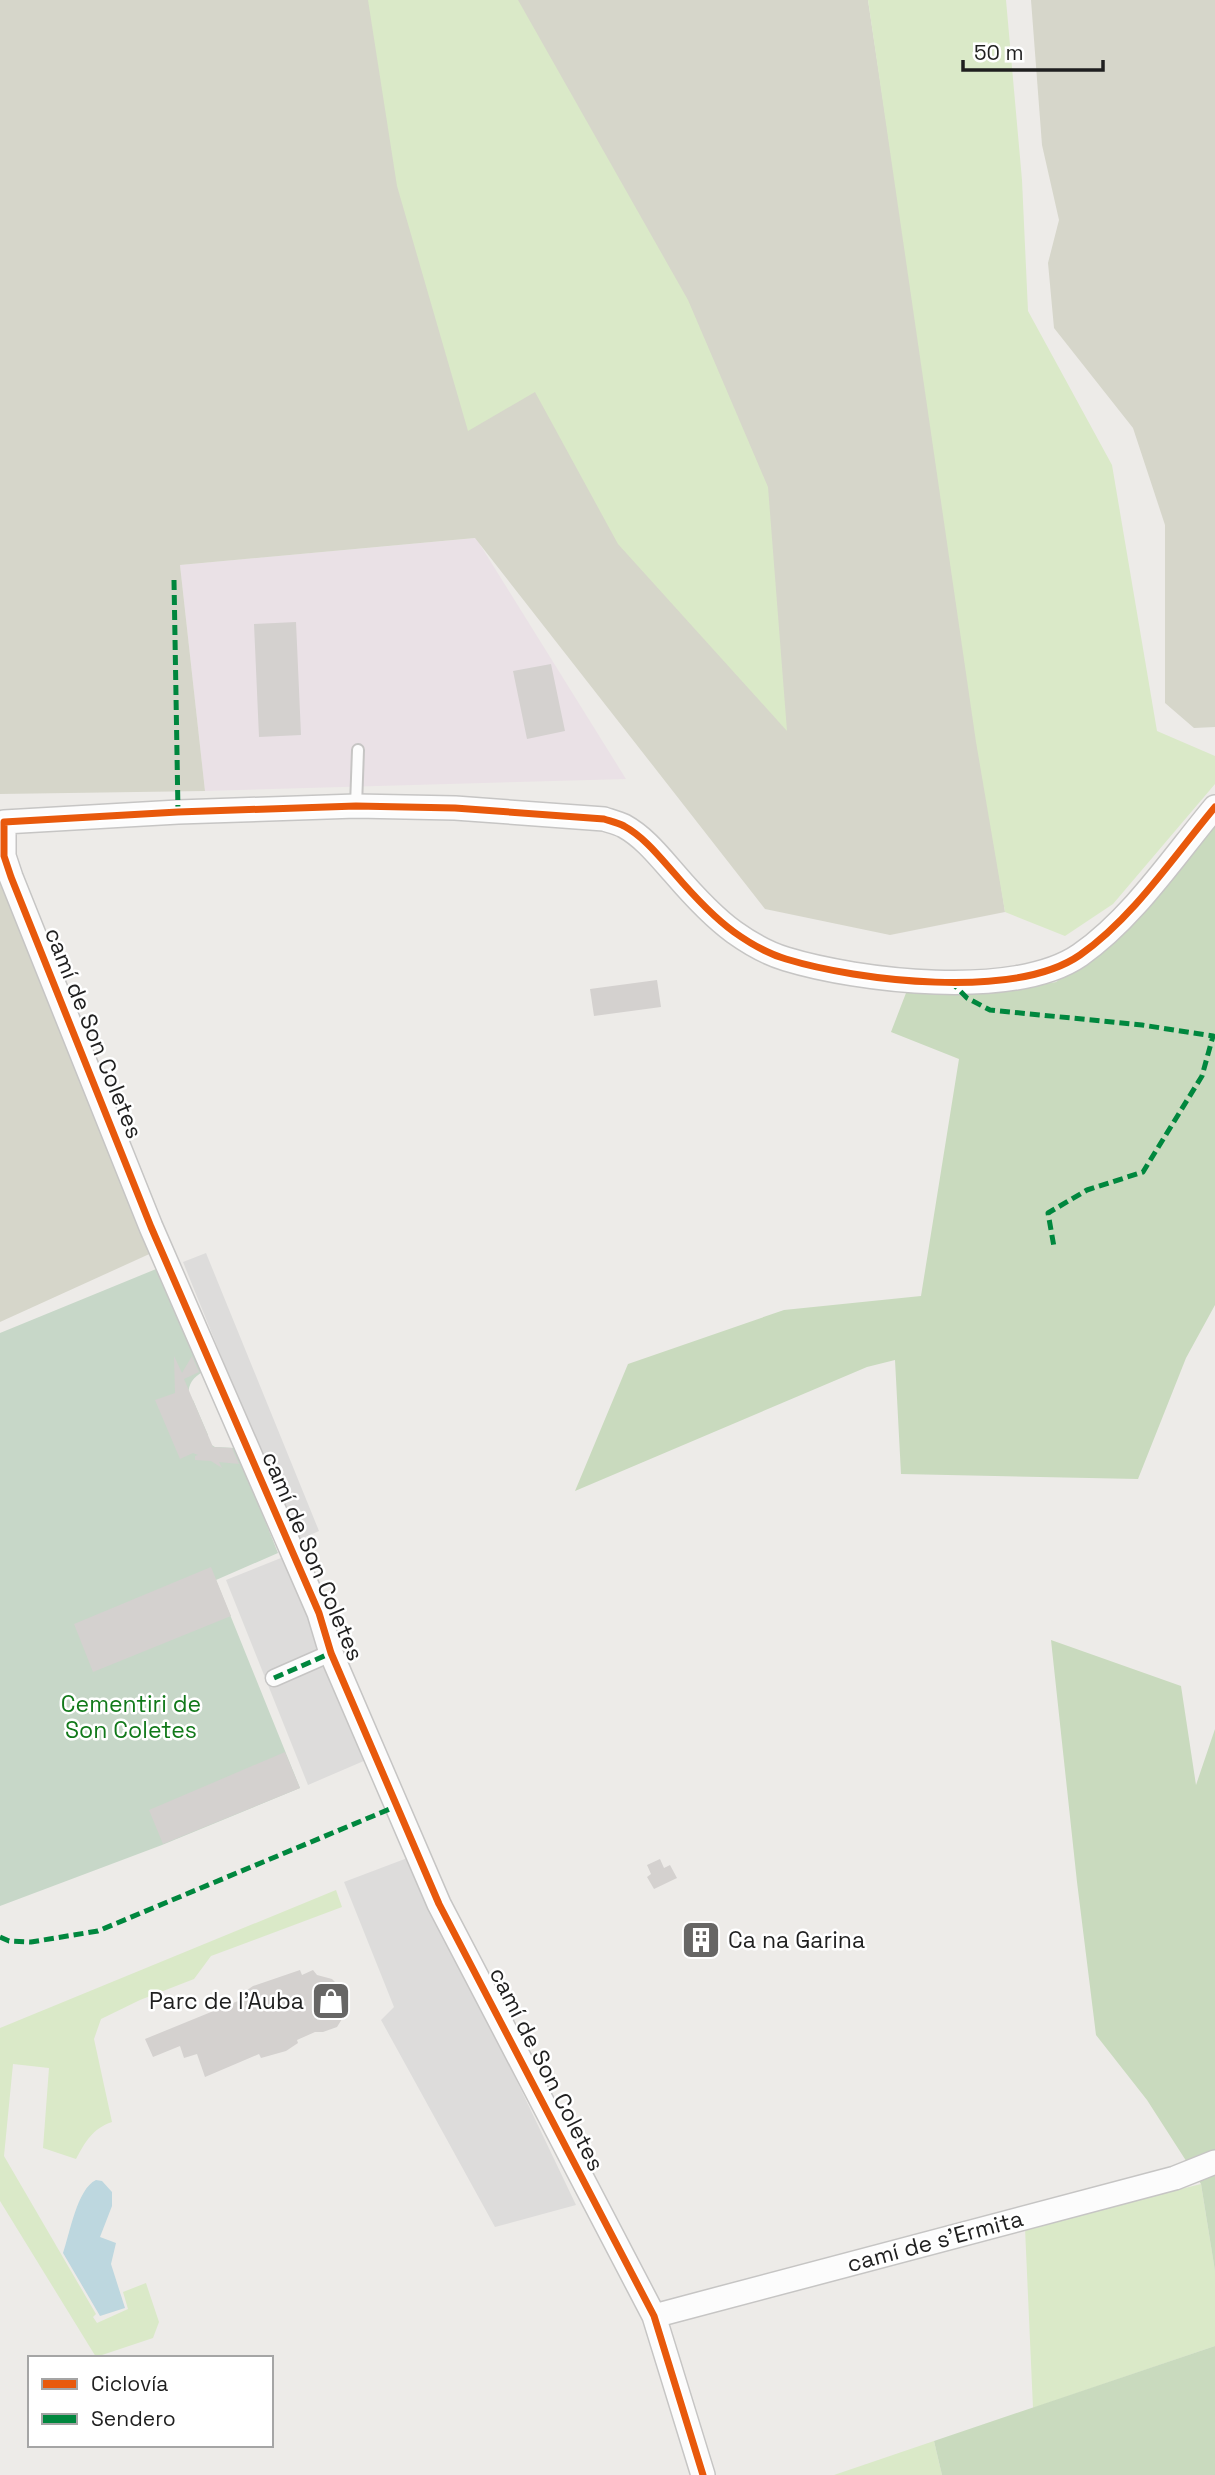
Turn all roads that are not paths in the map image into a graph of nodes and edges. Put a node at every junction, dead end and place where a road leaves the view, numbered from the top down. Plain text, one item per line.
1 (358, 750) dead end
2 (356, 806) junction
3 (1215, 807) edge
4 (2, 822) edge
5 (331, 1653) junction
6 (274, 1678) dead end
7 (1215, 2162) edge
8 (653, 2316) junction
9 (703, 2475) edge

1 - 2 lane
2 - 3 street, camí de Son Coletes
2 - 4 street, camí de Son Coletes
4 - 5 street, camí de Son Coletes
5 - 6 street
5 - 8 street, camí de Son Coletes
7 - 8 street, camí de s'Ermita
8 - 9 street, camí de Son Coletes

